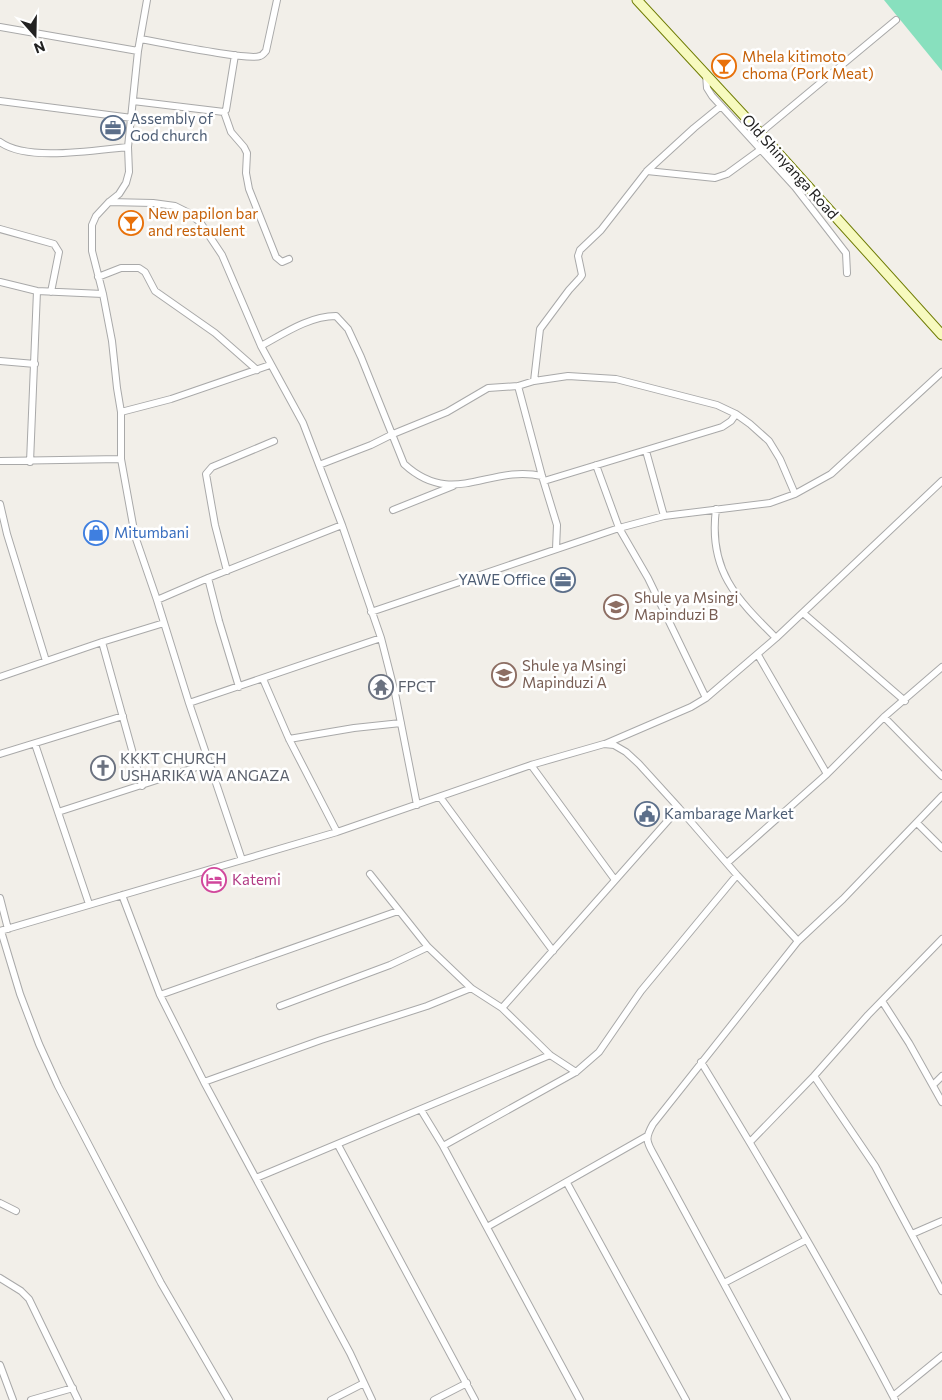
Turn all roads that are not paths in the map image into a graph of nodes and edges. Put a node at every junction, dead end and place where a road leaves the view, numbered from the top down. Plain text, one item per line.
1 (147, 0) edge
2 (277, 0) edge
3 (636, 0) edge
4 (896, 20) dead end
5 (0, 27) edge
6 (140, 39) junction
7 (138, 51) junction
8 (235, 56) junction
9 (706, 75) junction
10 (0, 101) edge
11 (133, 101) junction
12 (721, 106) junction
13 (224, 112) junction
14 (132, 118) junction
15 (760, 133) junction
16 (0, 142) edge
17 (128, 147) junction
18 (760, 150) junction
19 (647, 171) junction
20 (109, 202) junction
21 (0, 229) edge
22 (289, 259) dead end
23 (847, 273) dead end
24 (98, 277) junction
25 (0, 282) edge
26 (37, 291) junction
27 (51, 292) junction
28 (103, 294) junction
29 (942, 335) edge
30 (261, 346) junction
31 (0, 361) edge
32 (35, 364) junction
33 (270, 365) junction
34 (257, 370) junction
35 (942, 372) edge
36 (534, 381) junction
37 (518, 386) junction
38 (122, 412) junction
39 (736, 414) junction
40 (392, 434) junction
41 (274, 441) dead end
42 (646, 451) junction
43 (121, 458) junction
44 (0, 461) edge
45 (30, 462) junction
46 (319, 465) junction
47 (596, 466) junction
48 (543, 478) junction
49 (942, 481) edge
50 (455, 486) junction
51 (795, 494) junction
52 (0, 504) edge
53 (716, 509) junction
54 (393, 510) dead end
55 (664, 516) junction
56 (342, 525) junction
57 (619, 528) junction
58 (556, 549) junction
59 (227, 571) junction
60 (208, 578) junction
61 (157, 600) junction
62 (371, 612) junction
63 (803, 613) junction
64 (164, 623) junction
65 (381, 638) junction
66 (776, 638) junction
67 (102, 642) junction
68 (758, 655) junction
69 (46, 661) junction
70 (942, 667) edge
71 (0, 677) edge
72 (263, 679) junction
73 (239, 687) junction
74 (706, 698) junction
75 (905, 701) junction
76 (189, 703) junction
77 (123, 716) junction
78 (884, 717) junction
79 (401, 723) junction
80 (289, 739) junction
81 (35, 744) junction
82 (604, 744) junction
83 (0, 754) edge
84 (210, 765) junction
85 (532, 765) junction
86 (827, 774) junction
87 (942, 776) edge
88 (142, 786) junction
89 (440, 796) junction
90 (942, 796) edge
91 (417, 805) junction
92 (679, 808) junction
93 (58, 812) junction
94 (917, 823) junction
95 (337, 832) junction
96 (942, 848) edge
97 (242, 860) junction
98 (727, 863) junction
99 (370, 874) dead end
100 (737, 876) junction
101 (615, 880) junction
102 (122, 895) junction
103 (0, 898) edge
104 (89, 904) junction
105 (398, 911) junction
106 (8, 929) junction
107 (0, 931) edge
108 (942, 939) edge
109 (798, 941) junction
110 (428, 947) junction
111 (554, 951) junction
112 (471, 988) junction
113 (160, 995) junction
114 (882, 1001) junction
115 (280, 1006) dead end
116 (502, 1008) junction
117 (550, 1056) junction
118 (701, 1062) junction
119 (576, 1072) junction
120 (814, 1076) junction
121 (942, 1076) edge
122 (204, 1082) junction
123 (932, 1085) junction
124 (942, 1102) edge
125 (421, 1110) junction
126 (647, 1136) junction
127 (750, 1142) junction
128 (338, 1145) junction
129 (443, 1146) junction
130 (256, 1178) junction
131 (567, 1183) junction
132 (0, 1203) edge
133 (16, 1212) dead end
134 (942, 1221) edge
135 (487, 1227) junction
136 (912, 1234) junction
137 (806, 1240) junction
138 (0, 1278) edge
139 (724, 1283) junction
140 (942, 1291) edge
141 (942, 1356) edge
142 (0, 1365) edge
143 (364, 1383) junction
144 (467, 1383) junction
145 (73, 1388) junction
146 (894, 1398) edge
147 (13, 1400) edge
148 (31, 1400) edge
149 (78, 1400) edge
150 (229, 1400) edge
151 (330, 1400) edge
152 (372, 1400) edge
153 (434, 1400) edge
154 (475, 1400) edge
155 (580, 1400) edge
156 (686, 1400) edge
157 (787, 1400) edge

1 - 6 street
2 - 8 street
3 - 9 main road, Old Shinyanga Road
4 - 15 street
5 - 7 street
6 - 7 street
6 - 8 street
7 - 11 street
8 - 13 street
9 - 12 street
9 - 15 main road, Old Shinyanga Road
10 - 14 street
11 - 13 street
11 - 14 street
12 - 18 street
12 - 19 street
13 - 22 street
14 - 17 street
15 - 29 main road, Old Shinyanga Road
16 - 17 street
17 - 20 street
18 - 19 street
18 - 23 street
19 - 36 street
20 - 24 street
20 - 30 street
21 - 27 street
24 - 28 street
24 - 34 street
25 - 26 street
26 - 27 street
26 - 32 street
27 - 28 street
28 - 38 street
30 - 33 street
30 - 40 street
31 - 32 street
32 - 45 street
33 - 34 street
33 - 46 street
34 - 38 street
35 - 51 street
36 - 37 street
36 - 39 street
37 - 40 street
37 - 48 street
38 - 43 street
39 - 42 street
39 - 51 street
40 - 46 street
40 - 50 street
41 - 59 street
42 - 47 street
42 - 55 street
43 - 45 street
43 - 61 street
44 - 45 street
46 - 56 street
47 - 48 street
47 - 57 street
48 - 50 street
48 - 58 street
49 - 63 street
50 - 54 street
51 - 53 street
52 - 69 street
53 - 55 street
53 - 66 street
55 - 57 street
56 - 59 street
56 - 62 street
57 - 58 street
57 - 74 street
58 - 62 street
59 - 60 street
60 - 61 street
60 - 73 street
61 - 64 street
62 - 65 street
63 - 66 street
63 - 75 street
64 - 67 street
64 - 76 street
65 - 72 street
65 - 79 street
66 - 68 street
67 - 69 street
67 - 77 street
68 - 74 street
68 - 86 street
69 - 71 street
70 - 75 street
72 - 73 street
72 - 80 street
73 - 76 street
74 - 82 street
75 - 78 street
76 - 84 street
77 - 81 street
77 - 88 street
78 - 86 street
78 - 87 street
79 - 80 street
79 - 91 street
80 - 95 street
81 - 83 street
81 - 93 street
82 - 85 street
82 - 92 street
84 - 88 street
84 - 97 street
85 - 89 street
85 - 101 street
86 - 98 street
88 - 93 street
89 - 91 street
89 - 111 street
90 - 94 street
91 - 95 street
92 - 98 street
92 - 101 street
93 - 104 street
94 - 96 street
94 - 109 street
95 - 97 street
97 - 102 street
98 - 100 street
99 - 105 street
100 - 109 street
100 - 119 street
101 - 111 street
102 - 104 street
102 - 113 street
103 - 106 street
104 - 106 street
105 - 110 street
105 - 113 street
106 - 107 street
107 - 150 street
108 - 114 street
109 - 118 street
110 - 112 street
110 - 115 street
111 - 116 street
112 - 116 street
112 - 122 street
113 - 122 street
114 - 120 street
114 - 123 street
116 - 117 street
117 - 119 street
117 - 125 street
118 - 126 street
118 - 127 street
119 - 129 street
120 - 127 street
120 - 136 street
121 - 123 street
122 - 130 street
123 - 124 street
125 - 128 street
125 - 129 street
126 - 131 street
126 - 139 street
127 - 137 street
128 - 130 street
128 - 144 street
129 - 135 street
130 - 143 street
131 - 135 street
131 - 156 street
132 - 133 street
134 - 136 street
135 - 155 street
136 - 140 street
137 - 139 street
137 - 146 street
138 - 145 street
139 - 157 street
141 - 146 street
142 - 147 street
143 - 151 street
143 - 152 street
144 - 153 street
144 - 154 street
145 - 148 street
145 - 149 street

